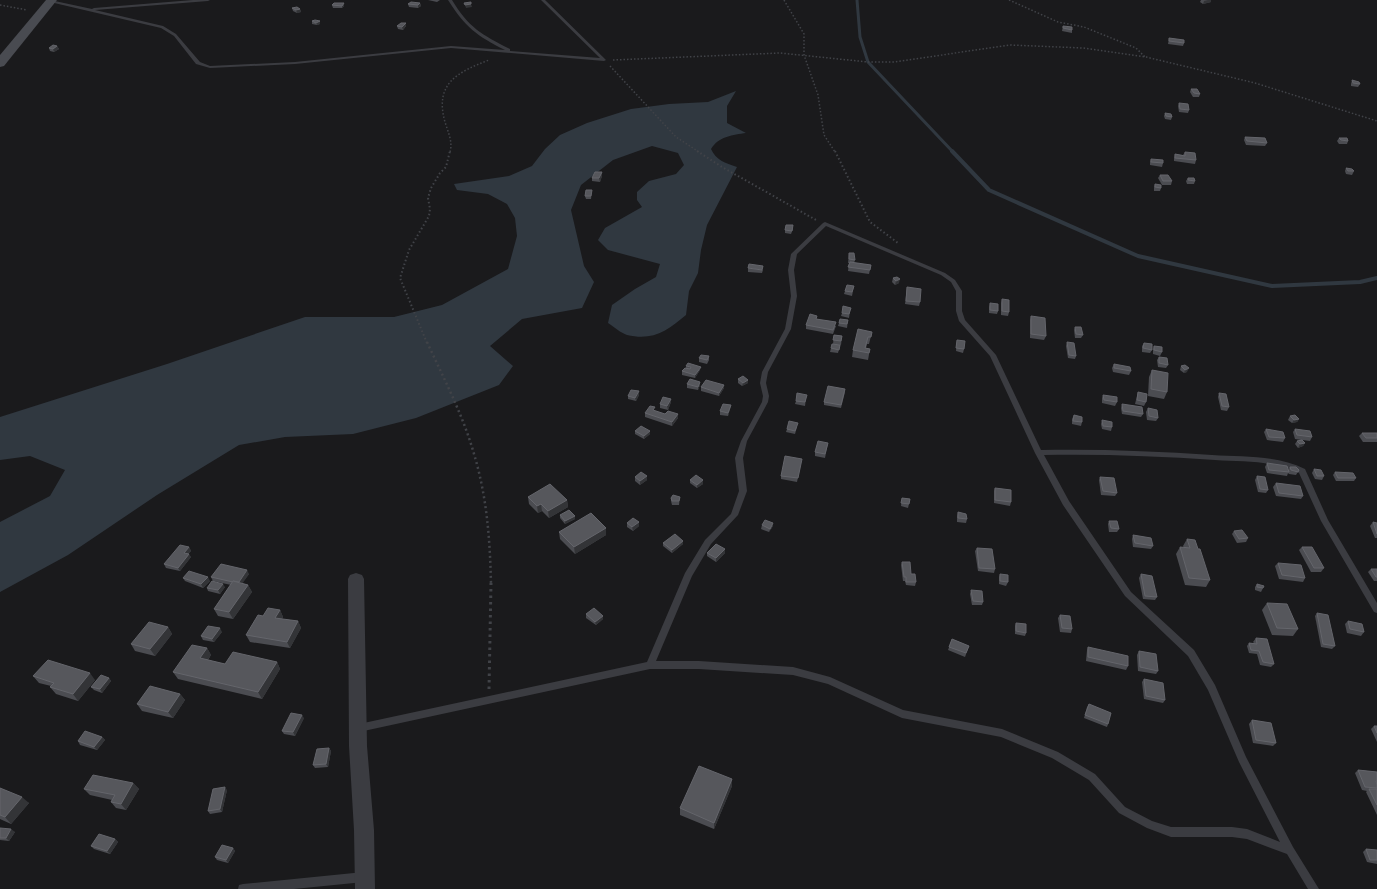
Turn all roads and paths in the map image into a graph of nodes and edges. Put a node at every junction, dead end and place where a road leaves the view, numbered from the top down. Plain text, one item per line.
1 (208, 0) edge
2 (450, 0) edge
3 (543, 0) edge
4 (784, 0) edge
5 (1009, 0) edge
6 (51, 1) edge
7 (0, 5) edge
8 (88, 10) junction
9 (42, 12) junction
10 (512, 52) junction
11 (804, 55) junction
12 (1146, 57) junction
13 (604, 60) junction
14 (0, 63) edge
15 (1377, 121) edge
16 (825, 224) junction
17 (900, 244) dead end
18 (1039, 453) junction
19 (356, 579) dead end
20 (1377, 610) edge
21 (650, 665) junction
22 (489, 699) junction
23 (357, 728) junction
24 (1290, 850) junction
25 (364, 883) edge
26 (243, 889) edge
27 (1314, 889) edge

1 - 8 lane
2 - 10 lane
3 - 13 lane
4 - 11 path
5 - 12 path
6 - 8 lane
6 - 9 main road
7 - 9 path
8 - 10 lane
9 - 14 main road
10 - 13 lane
10 - 22 path
11 - 12 path
11 - 13 path
11 - 17 path
12 - 15 path
13 - 16 path
16 - 18 lane
16 - 21 lane
18 - 20 lane
18 - 24 lane
19 - 23 street
21 - 22 lane
21 - 24 lane
22 - 23 lane
23 - 25 street
24 - 27 lane
25 - 26 lane

